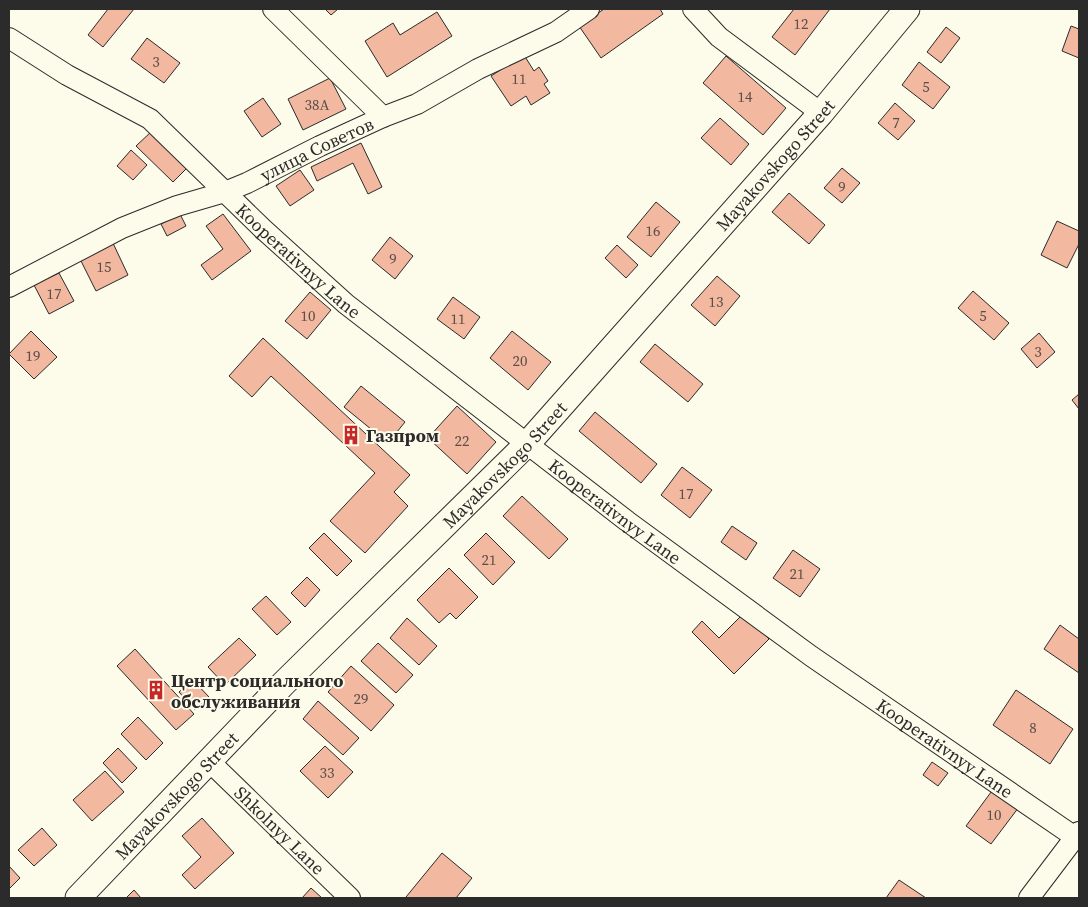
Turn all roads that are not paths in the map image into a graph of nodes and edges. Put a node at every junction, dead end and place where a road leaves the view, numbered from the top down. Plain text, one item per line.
1 (273, 9) edge
2 (589, 9) edge
3 (693, 9) edge
4 (907, 9) edge
5 (9, 38) edge
6 (820, 113) junction
7 (383, 117) junction
8 (225, 192) junction
9 (9, 287) edge
10 (528, 443) junction
11 (209, 761) junction
12 (1077, 834) edge
13 (78, 898) edge
14 (350, 898) edge
15 (1029, 898) edge

1 - 7 street
2 - 7 street, улица Советов
3 - 6 street
4 - 6 street, Mayakovskogo Street
5 - 8 street, Kooperativnyy Lane
6 - 10 street, Mayakovskogo Street
7 - 8 street, улица Советов
8 - 9 street, улица Советов
8 - 10 street, Kooperativnyy Lane
10 - 11 street, Mayakovskogo Street
10 - 12 street, Kooperativnyy Lane
11 - 13 street, Mayakovskogo Street
11 - 14 street, Shkolnyy Lane
12 - 15 street

